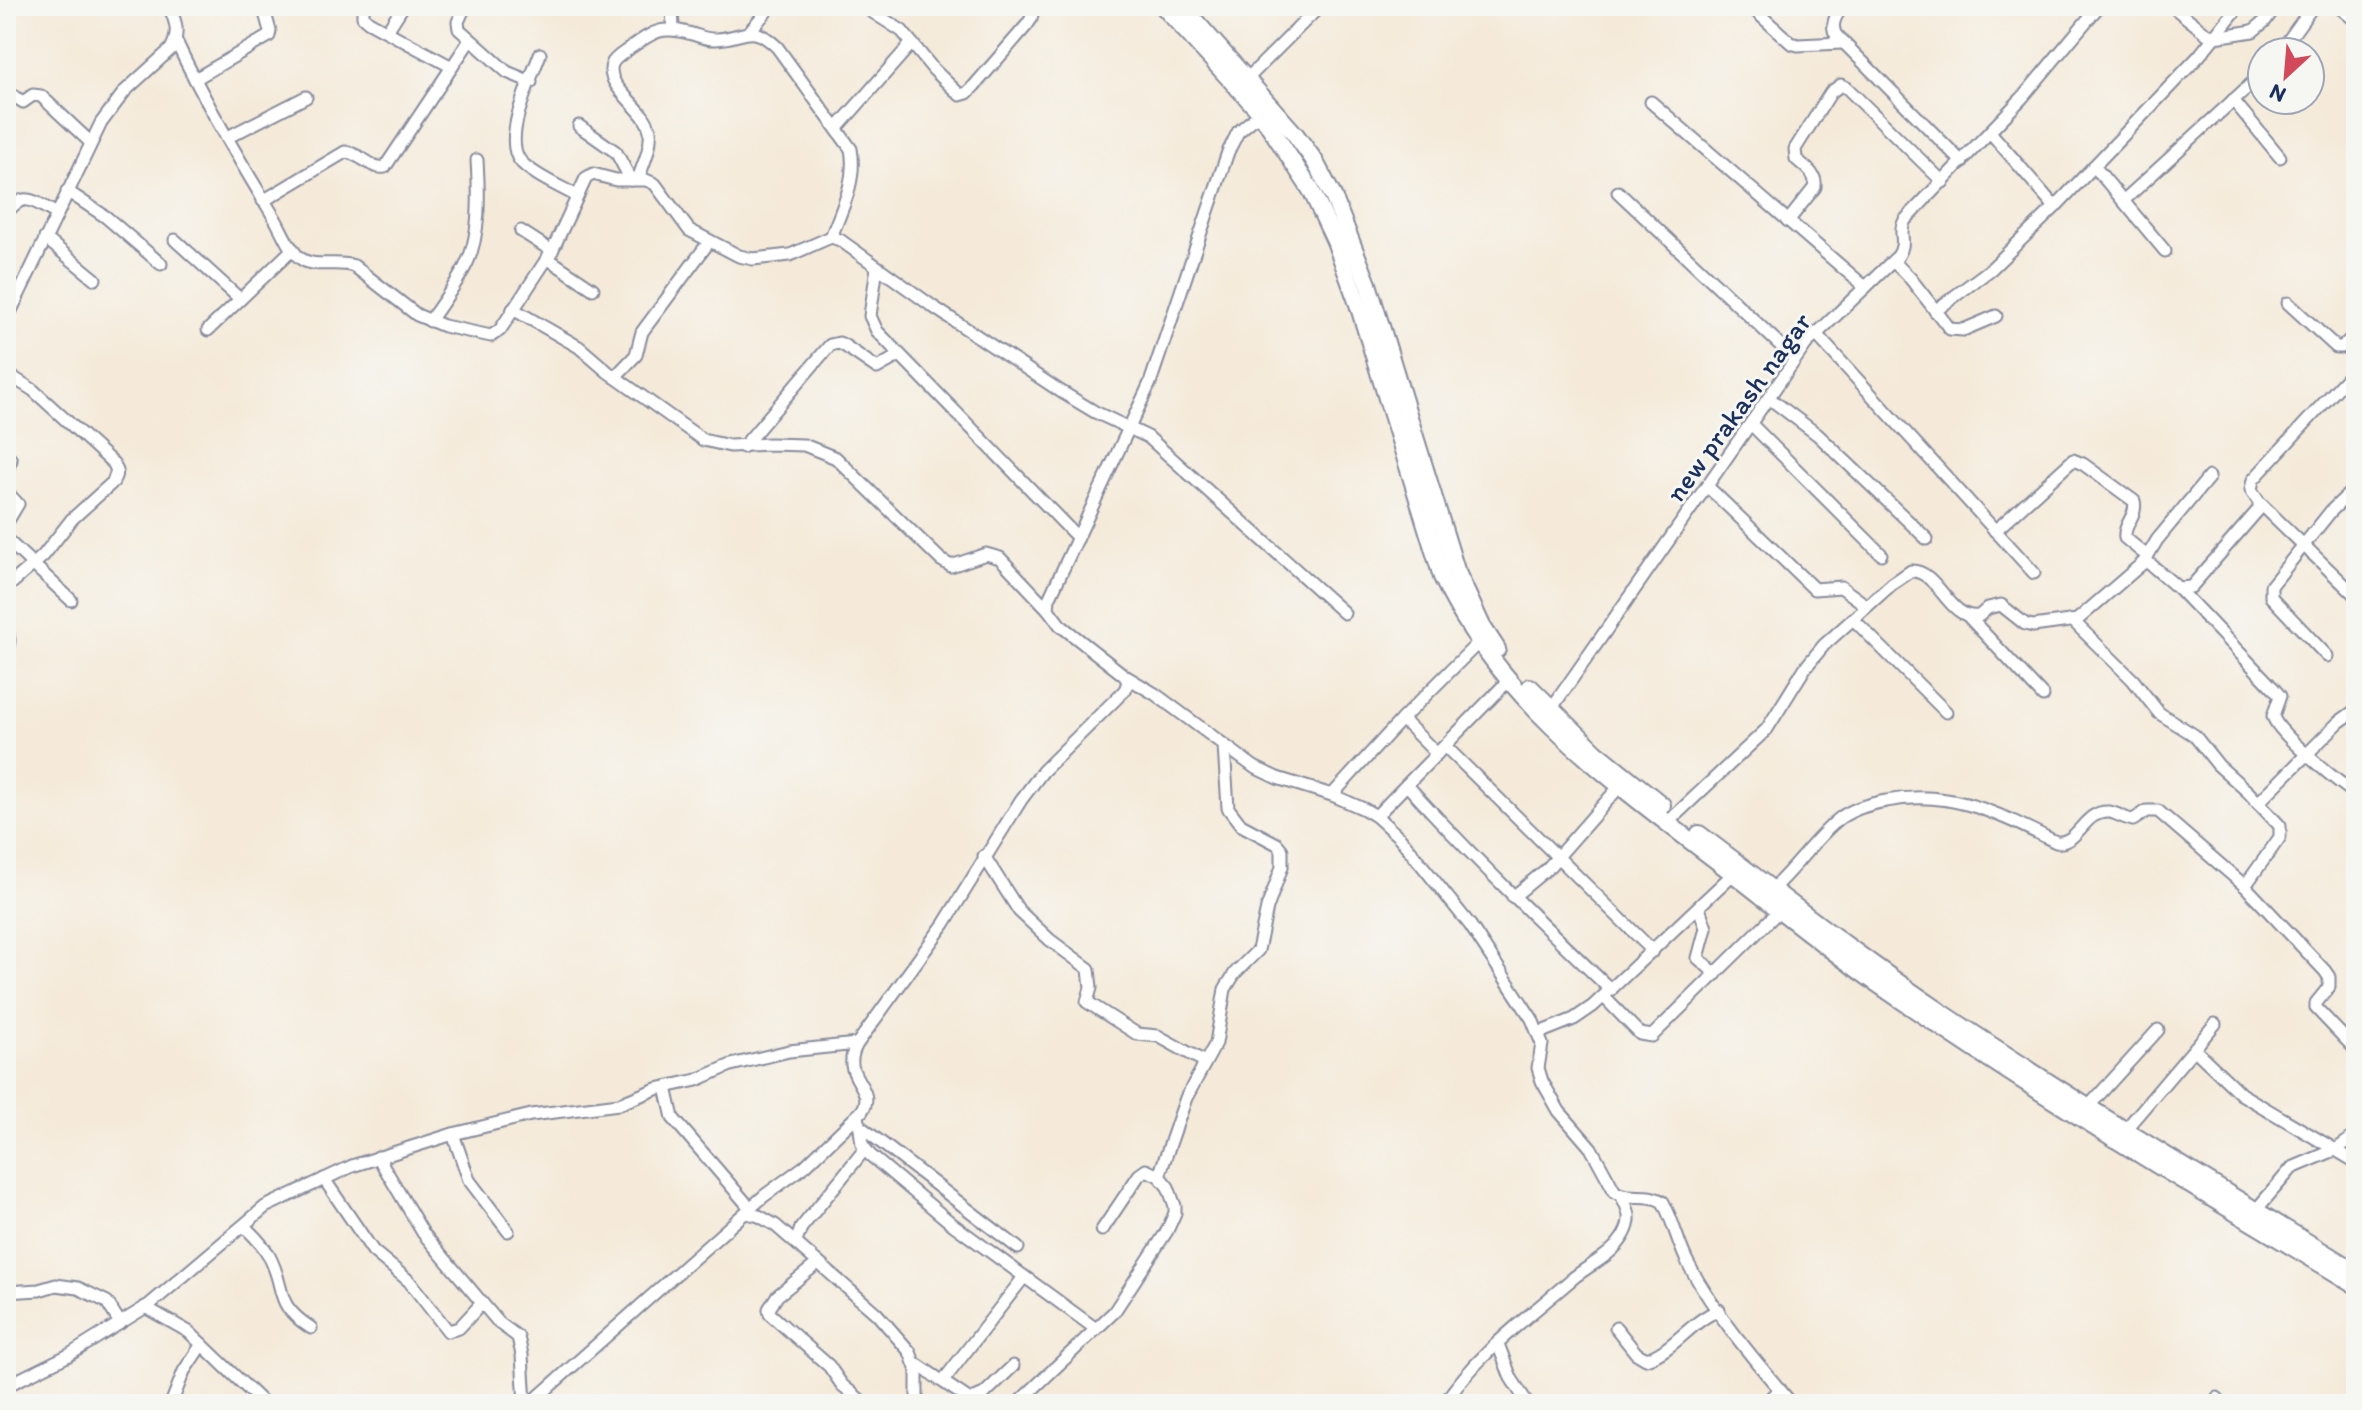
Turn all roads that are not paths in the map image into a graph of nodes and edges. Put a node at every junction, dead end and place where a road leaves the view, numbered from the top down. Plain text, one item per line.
1 (169, 6) edge
2 (263, 6) edge
3 (363, 6) edge
4 (403, 6) edge
5 (465, 6) edge
6 (672, 6) edge
7 (863, 6) edge
8 (1034, 6) edge
9 (1163, 6) edge
10 (1182, 6) edge
11 (1320, 6) edge
12 (1750, 6) edge
13 (1844, 6) edge
14 (2099, 6) edge
15 (2172, 6) edge
16 (2276, 6) edge
17 (2313, 6) edge
18 (2338, 6) edge
19 (765, 9) edge
20 (2235, 11) dead end
21 (2356, 21) edge
22 (673, 29) junction
23 (387, 31) junction
24 (749, 32) junction
25 (2291, 36) edge
26 (2215, 37) junction
27 (470, 40) junction
28 (176, 41) junction
29 (912, 43) junction
30 (1842, 43) junction
31 (540, 54) dead end
32 (452, 67) junction
33 (195, 79) junction
34 (531, 82) junction
35 (1242, 83) junction
36 (2246, 88) edge
37 (6, 91) edge
38 (306, 97) dead end
39 (2233, 100) junction
40 (1651, 102) dead end
41 (1265, 109) junction
42 (579, 126) dead end
43 (837, 128) junction
44 (1990, 132) junction
45 (228, 137) junction
46 (89, 141) junction
47 (2280, 157) dead end
48 (477, 160) dead end
49 (1962, 162) junction
50 (2094, 166) junction
51 (635, 179) junction
52 (1943, 182) junction
53 (67, 191) junction
54 (1618, 192) dead end
55 (577, 196) junction
56 (263, 201) junction
57 (2123, 201) junction
58 (2055, 207) junction
59 (6, 214) edge
60 (57, 214) junction
61 (1788, 221) junction
62 (521, 231) dead end
63 (831, 237) junction
64 (45, 238) junction
65 (175, 240) dead end
66 (709, 242) junction
67 (293, 249) junction
68 (2165, 251) dead end
69 (549, 254) junction
70 (1893, 261) junction
71 (161, 264) dead end
72 (877, 267) junction
73 (95, 279) dead end
74 (1865, 287) junction
75 (593, 289) dead end
76 (240, 299) junction
77 (10, 301) edge
78 (2288, 303) dead end
79 (513, 309) junction
80 (1935, 311) junction
81 (1996, 316) dead end
82 (6, 321) edge
83 (430, 321) junction
84 (208, 330) dead end
85 (1815, 333) junction
86 (2356, 334) edge
87 (900, 355) junction
88 (1795, 359) junction
89 (2356, 368) edge
90 (6, 373) edge
91 (615, 377) junction
92 (1769, 398) junction
93 (1751, 424) junction
94 (1129, 429) junction
95 (743, 447) junction
96 (6, 453) edge
97 (6, 472) edge
98 (2209, 477) dead end
99 (1708, 487) junction
100 (2356, 487) edge
101 (6, 491) edge
102 (2259, 502) junction
103 (6, 524) edge
104 (1995, 531) junction
105 (1078, 538) junction
106 (6, 539) edge
107 (1927, 539) dead end
108 (2305, 544) junction
109 (1881, 554) dead end
110 (2146, 559) junction
111 (33, 565) junction
112 (2034, 573) dead end
113 (6, 588) edge
114 (2178, 588) junction
115 (2356, 596) edge
116 (71, 600) dead end
117 (1867, 606) junction
118 (1048, 609) junction
119 (1344, 613) dead end
120 (1967, 615) junction
121 (1853, 619) junction
122 (2073, 621) junction
123 (6, 622) edge
124 (1479, 642) junction
125 (2327, 656) dead end
126 (6, 668) edge
127 (1125, 676) junction
128 (1509, 680) junction
129 (2043, 696) dead end
130 (1551, 709) junction
131 (2356, 710) edge
132 (1946, 712) dead end
133 (1402, 719) junction
134 (1224, 746) junction
135 (1441, 750) junction
136 (2307, 754) junction
137 (1407, 785) junction
138 (1619, 787) junction
139 (2356, 794) edge
140 (1332, 795) junction
141 (2258, 803) junction
142 (1376, 816) junction
143 (1672, 820) junction
144 (984, 856) junction
145 (1557, 859) junction
146 (1733, 874) junction
147 (2245, 886) junction
148 (1772, 889) junction
149 (1513, 897) junction
150 (1699, 908) junction
151 (1780, 910) junction
152 (1653, 951) junction
153 (1716, 974) junction
154 (1608, 993) junction
155 (2215, 1024) dead end
156 (2158, 1030) dead end
157 (1539, 1033) junction
158 (857, 1044) junction
159 (2194, 1049) junction
160 (2356, 1050) edge
161 (1205, 1062) junction
162 (666, 1087) junction
163 (2088, 1107) junction
164 (859, 1121) junction
165 (2125, 1130) junction
166 (453, 1134) junction
167 (2356, 1135) edge
168 (865, 1149) junction
169 (2337, 1149) junction
170 (378, 1157) junction
171 (2356, 1162) edge
172 (1159, 1176) junction
173 (324, 1179) junction
174 (1621, 1195) junction
175 (2256, 1210) junction
176 (748, 1211) junction
177 (244, 1226) junction
178 (1102, 1230) dead end
179 (508, 1231) dead end
180 (796, 1242) junction
181 (1018, 1248) dead end
182 (818, 1263) junction
183 (2356, 1272) edge
184 (1024, 1277) junction
185 (2356, 1285) edge
186 (6, 1292) edge
187 (482, 1303) junction
188 (145, 1307) junction
189 (1719, 1310) junction
190 (120, 1323) junction
191 (311, 1328) dead end
192 (1616, 1328) dead end
193 (1096, 1329) junction
194 (202, 1344) junction
195 (1498, 1344) junction
196 (915, 1363) junction
197 (1013, 1366) dead end
198 (943, 1381) junction
199 (6, 1386) edge
200 (1780, 1389) junction
201 (171, 1404) edge
202 (264, 1404) edge
203 (528, 1404) edge
204 (865, 1404) edge
205 (917, 1404) edge
206 (1017, 1404) edge
207 (1444, 1404) edge
208 (1528, 1404) edge
209 (1764, 1404) edge
210 (1792, 1404) edge

1 - 28 street
2 - 33 street
3 - 23 street
4 - 23 street
5 - 27 street
6 - 22 street
7 - 29 street
8 - 29 street
9 - 35 main road
10 - 35 main road
11 - 35 street
12 - 30 street
13 - 30 street
14 - 44 street
15 - 26 street
16 - 26 street
17 - 25 street
18 - 21 street
19 - 24 street
20 - 26 street
22 - 24 street
22 - 51 street
23 - 32 street
24 - 43 street
26 - 50 street
27 - 32 street
27 - 34 street
28 - 33 street
28 - 46 street
29 - 43 street
30 - 49 street
31 - 34 street
32 - 56 street
33 - 45 street
34 - 55 street
35 - 41 main road
36 - 39 street
37 - 46 street
38 - 45 street
39 - 47 street
39 - 57 street
40 - 61 street
41 - 94 street
41 - 124 main road
41 - 130 main road
42 - 51 street
43 - 63 street
44 - 49 street
44 - 58 street
45 - 56 street
46 - 53 street
48 - 83 street
49 - 52 street
50 - 57 street
50 - 58 street
51 - 55 street
51 - 66 street
52 - 61 street
52 - 70 street
53 - 60 street
53 - 71 street
54 - 88 street
55 - 69 street
56 - 67 street
57 - 68 street
58 - 80 street
59 - 60 street
60 - 64 street
61 - 74 street
62 - 69 street
63 - 66 street
63 - 72 street
64 - 73 street
64 - 77 street
65 - 76 street
66 - 91 street
67 - 76 street
67 - 83 street
69 - 75 street
69 - 79 street
70 - 74 street, new prakash nagar
70 - 80 street
72 - 87 street
72 - 94 street
74 - 85 street, new prakash nagar
76 - 84 street
77 - 82 street
78 - 86 street
79 - 83 street
79 - 91 street
80 - 81 street
85 - 88 street, new prakash nagar
85 - 104 street
87 - 95 street
87 - 105 street
88 - 92 street, new prakash nagar
89 - 102 street
90 - 111 street
91 - 95 street
92 - 93 street, new prakash nagar
92 - 107 street
93 - 99 street, new prakash nagar
93 - 109 street
94 - 105 street
94 - 119 street
95 - 118 street
96 - 97 street
98 - 110 street
99 - 117 street
99 - 130 street, new prakash nagar
100 - 108 street
101 - 103 street
102 - 108 street
102 - 114 street
104 - 110 street
104 - 112 street
105 - 118 street
106 - 111 street
108 - 115 street
108 - 125 street
110 - 114 street
110 - 122 street
111 - 113 street
111 - 116 street
114 - 136 street
117 - 120 street
117 - 121 street
118 - 127 street
120 - 122 street
120 - 129 street
121 - 132 street
121 - 143 street
122 - 141 street
123 - 126 street
124 - 128 main road
124 - 133 street
127 - 134 street
127 - 144 street
128 - 135 street
128 - 138 main road
130 - 143 main road
131 - 136 street
133 - 135 street
133 - 140 street
134 - 140 street
134 - 161 street
135 - 137 street
135 - 145 street
136 - 139 street
136 - 141 street
137 - 142 street
137 - 149 street
138 - 143 main road
138 - 145 street
140 - 142 street
141 - 147 street
142 - 157 street
143 - 146 main road
143 - 148 main road
144 - 158 street
144 - 161 street
145 - 149 street
145 - 152 street
146 - 150 street
146 - 151 main road
147 - 148 street
147 - 160 street
148 - 163 main road
149 - 154 street
150 - 152 street
150 - 153 street
151 - 153 street
151 - 185 main road
152 - 154 street
153 - 154 street
154 - 157 street
155 - 159 street
156 - 163 street
157 - 174 street
158 - 162 street
158 - 164 street
159 - 165 street
159 - 169 street
161 - 172 street
162 - 166 street
162 - 176 street
163 - 165 main road
164 - 168 street
164 - 176 street
164 - 181 street
165 - 175 main road
166 - 170 street
166 - 179 street
167 - 169 street
168 - 180 street
168 - 184 street
169 - 171 street
169 - 175 street
170 - 173 street
170 - 187 street
172 - 178 street
172 - 193 street
173 - 177 street
173 - 187 street
174 - 189 street
174 - 195 street
175 - 183 main road
176 - 180 street
176 - 203 street
177 - 188 street
177 - 191 street
180 - 182 street
182 - 196 street
182 - 204 street
184 - 193 street
184 - 198 street
186 - 190 street
187 - 203 street
188 - 190 street
188 - 194 street
189 - 192 street
189 - 200 street
190 - 199 street
193 - 206 street
194 - 201 street
194 - 202 street
195 - 207 street
195 - 208 street
196 - 198 street
196 - 205 street
197 - 198 street
200 - 209 street
200 - 210 street

